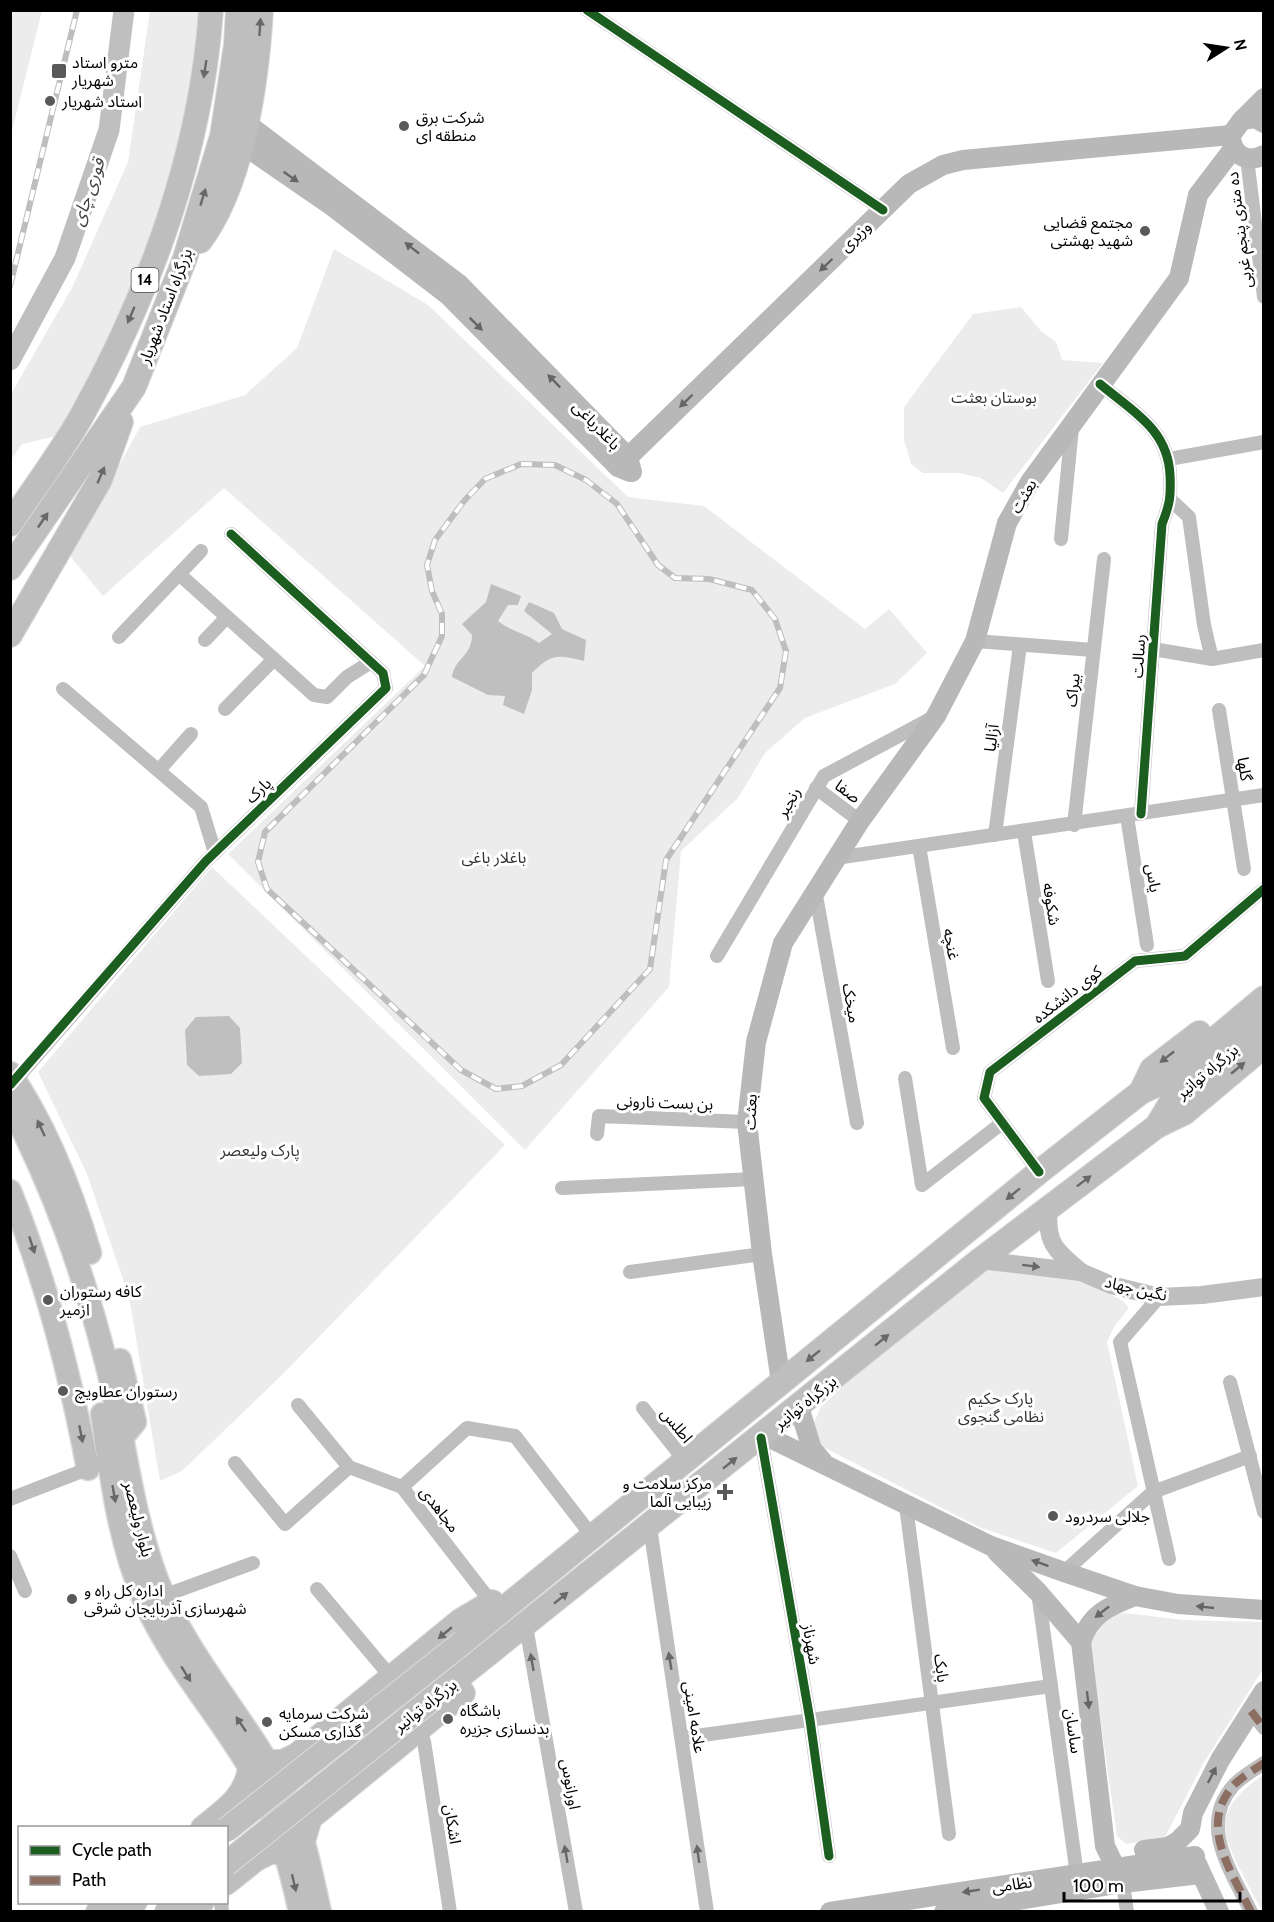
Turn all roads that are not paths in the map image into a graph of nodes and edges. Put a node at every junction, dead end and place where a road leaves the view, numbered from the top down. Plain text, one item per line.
1 (211, 10) edge
2 (238, 10) edge
3 (261, 10) edge
4 (587, 10) edge
5 (1263, 98) edge
6 (1263, 123) edge
7 (244, 134) junction
8 (1247, 148) edge
9 (883, 210) junction
10 (185, 258) junction
11 (1263, 297) edge
12 (1100, 384) junction
13 (134, 387) junction
14 (1072, 423) junction
15 (1263, 442) edge
16 (1169, 459) junction
17 (623, 462) joint
18 (1172, 501) junction
19 (10, 524) edge
20 (231, 534) dead end
21 (1061, 539) dead end
22 (201, 551) dead end
23 (1104, 559) dead end
24 (10, 568) edge
25 (179, 574) junction
26 (227, 617) junction
27 (10, 635) edge
28 (120, 637) dead end
29 (205, 640) dead end
30 (975, 641) junction
31 (1020, 645) junction
32 (1153, 648) junction
33 (1093, 650) junction
34 (1263, 650) edge
35 (274, 659) junction
36 (1212, 659) junction
37 (371, 662) junction
38 (63, 689) dead end
39 (225, 709) dead end
40 (1219, 710) dead end
41 (936, 716) junction
42 (191, 734) dead end
43 (159, 770) junction
44 (816, 788) junction
45 (1263, 795) edge
46 (1234, 800) junction
47 (1134, 815) junction
48 (860, 821) junction
49 (1074, 825) junction
50 (1024, 832) junction
51 (995, 835) junction
52 (919, 846) junction
53 (215, 853) junction
54 (836, 858) junction
55 (1244, 869) dead end
56 (1263, 889) edge
57 (815, 890) junction
58 (1147, 945) dead end
59 (717, 956) dead end
60 (1048, 981) dead end
61 (1263, 983) edge
62 (1263, 998) edge
63 (1263, 1024) edge
64 (1263, 1046) edge
65 (953, 1048) dead end
66 (905, 1078) dead end
67 (12, 1079) edge
68 (1141, 1092) junction
69 (10, 1104) edge
70 (747, 1122) junction
71 (857, 1123) dead end
72 (1002, 1123) junction
73 (1157, 1126) junction
74 (597, 1134) dead end
75 (10, 1138) edge
76 (1039, 1172) junction
77 (754, 1179) junction
78 (562, 1188) dead end
79 (10, 1191) edge
80 (1049, 1208) junction
81 (762, 1254) junction
82 (980, 1260) junction
83 (630, 1272) dead end
84 (1081, 1272) junction
85 (1263, 1287) edge
86 (1159, 1297) junction
87 (781, 1382) junction
88 (1230, 1382) dead end
89 (298, 1406) dead end
90 (799, 1407) junction
91 (643, 1408) dead end
92 (763, 1436) junction
93 (121, 1439) junction
94 (1250, 1456) junction
95 (685, 1461) junction
96 (235, 1463) dead end
97 (825, 1464) junction
98 (98, 1465) junction
99 (350, 1467) junction
100 (402, 1487) junction
101 (1153, 1492) junction
102 (10, 1499) edge
103 (906, 1506) junction
104 (1263, 1512) edge
105 (650, 1527) junction
106 (592, 1536) junction
107 (991, 1546) junction
108 (10, 1556) edge
109 (1169, 1559) dead end
110 (253, 1563) dead end
111 (1064, 1572) junction
112 (532, 1583) junction
113 (317, 1589) dead end
114 (25, 1591) dead end
115 (1038, 1592) junction
116 (163, 1596) junction
117 (1135, 1596) junction
118 (491, 1602) junction
119 (1263, 1610) edge
120 (522, 1629) junction
121 (1081, 1642) junction
122 (392, 1677) junction
123 (1052, 1686) junction
124 (1263, 1691) edge
125 (930, 1703) junction
126 (1251, 1711) junction
127 (810, 1720) junction
128 (1263, 1728) edge
129 (682, 1738) junction
130 (424, 1741) dead end
131 (297, 1755) junction
132 (1263, 1763) edge
133 (259, 1766) junction
134 (330, 1800) junction
135 (217, 1823) edge
136 (1190, 1829) junction
137 (949, 1834) dead end
138 (1105, 1846) junction
139 (295, 1848) junction
140 (829, 1856) dead end
141 (256, 1859) junction
142 (228, 1862) edge
143 (1197, 1865) junction
144 (1077, 1875) junction
145 (1119, 1875) junction
146 (228, 1881) edge
147 (1020, 1898) edge
148 (867, 1909) edge
149 (300, 1911) edge
150 (320, 1911) edge
151 (450, 1911) edge
152 (576, 1911) edge
153 (707, 1911) edge
154 (830, 1911) edge
155 (944, 1911) edge
156 (1127, 1911) edge
157 (1219, 1911) edge
158 (1251, 1911) edge

1 -> 19 highway, بزرگراه استاد شهریار / 14
10 -> 2 highway, بزرگراه استاد شهریار
7 -> 3 highway
4 - 9 street
5 - 8 main road, بعثت
6 - 8 main road, وزیری
7 - 10 highway
7 - 17 main road, باغلارباغی
8 - 9 main road, وزیری
8 - 11 street, ده متری پنجم غربی
8 - 12 main road, بعثت
9 -> 17 main road, وزیری
10 - 13 highway, بزرگراه استاد شهریار
12 - 14 main road, بعثت
12 - 16 street
24 -> 13 highway, بزرگراه استاد شهریار
27 -> 13 highway
14 - 21 street
14 - 30 main road, بعثت
15 - 16 street
16 - 18 street
18 - 32 street, رسالت
18 - 36 street
20 - 37 street, پارک
22 - 25 street
23 - 33 street, بیراک
25 - 26 street
25 - 28 street
26 - 29 street
26 - 35 street
30 - 31 street
30 - 41 main road, بعثت
31 - 33 street
31 - 51 street, آزالیا
32 - 36 street, رسالت
32 - 47 street, رسالت
33 - 49 street, بیراک
34 - 36 street, رسالت
35 - 37 street
35 - 39 street
37 - 53 street, پارک
38 - 43 street
40 - 46 street, گلها
41 - 44 street, رنجبر
41 - 48 main road, بعثت
42 - 43 street
43 - 53 street
44 - 48 street, صفا
44 - 59 street, رنجبر
45 - 46 street
46 - 47 street
46 - 55 street, گلها
47 - 49 street
47 - 58 street, یاس
48 - 54 main road, بعثت
49 - 50 street
50 - 51 street
50 - 60 street, شکوفه
51 - 52 street
52 - 54 street
52 - 65 street, غنچه
53 - 67 street, پارک
54 - 57 main road, بعثت
56 - 72 street, کوی دانشکده
57 - 70 main road, بعثت
57 - 71 street, میخک
61 -> 68 highway
62 - 68 highway, بزرگراه توانیر
63 - 73 highway, بزرگراه توانیر
73 -> 64 highway
66 - 72 street
93 -> 67 main road
68 - 76 highway, بزرگراه توانیر
69 - 93 main road, بلوار ولیعصر
70 - 74 street, بن بست نارونی
70 - 77 main road, بعثت
72 - 76 street, کوی دانشکده
80 -> 73 highway, بزرگراه توانیر
75 - 98 main road, بلوار ولیعصر
76 -> 87 highway, بزرگراه توانیر
77 - 78 street
77 - 81 main road, بعثت
79 -> 98 main road
80 - 82 highway, بزرگراه توانیر
80 - 84 street
81 - 83 street
81 - 87 main road, بعثت
82 -> 84 street
90 -> 82 highway, بزرگراه توانیر
84 - 86 street, نگین جهاد
85 - 86 street, نگین جهاد
86 - 101 street
87 - 95 highway, بزرگراه توانیر
88 - 94 street
89 - 99 street, مجاهدی
90 - 92 highway, بزرگراه توانیر
90 - 97 main road
91 - 95 street, اطلس
92 - 97 main road
105 -> 92 highway, بزرگراه توانیر
92 - 127 street, شهرناز
93 - 116 main road, بلوار ولیعصر
94 - 101 street
94 - 104 street
95 - 106 highway, بزرگراه توانیر
96 - 99 street
97 - 103 main road
98 - 102 street
98 -> 133 main road, بلوار ولیعصر
99 - 100 street, مجاهدی
100 - 106 street
100 - 118 street, مجاهدی
101 - 109 street
101 - 111 street
103 - 107 main road
103 - 125 street, بابک
120 -> 105 highway, بزرگراه توانیر
129 -> 105 street, علامه امینی
106 - 112 highway, بزرگراه توانیر
111 -> 107 main road
107 - 115 main road
108 - 114 street
110 - 116 street
111 - 117 main road
112 - 118 highway
112 - 135 highway, بزرگراه توانیر, bridge
113 - 122 street
115 - 121 main road
115 - 123 street, ساسان
133 -> 116 main road, بلوار ولیعصر
119 -> 117 main road
117 -> 121 main road
118 -> 122 highway
120 - 134 highway
120 - 142 highway, بزرگراه توانیر, bridge
152 -> 120 street, اورانوس
121 -> 138 main road
122 - 131 highway
123 - 125 street
123 - 144 street, ساسان
124 - 126 main road
125 - 127 street
125 - 137 street, بابک
126 - 128 street
136 -> 126 main road
127 - 129 street
127 - 140 street, شهرناز
153 -> 129 street, علامه امینی
130 - 151 street, اشکان
131 - 133 highway
131 - 134 highway
132 - 158 street
133 - 135 highway
133 - 139 main road, بلوار ولیعصر
134 - 139 highway
135 - 141 highway
136 - 138 main road
136 - 143 main road
138 - 145 main road
139 - 141 highway
139 -> 149 main road, بلوار ولیعصر
139 - 150 main road, بلوار ولیعصر
141 - 146 highway
143 - 145 main road, نظامی
143 - 157 main road
144 - 145 main road, نظامی
144 - 147 main road, نظامی
145 - 147 main road, نظامی
145 - 156 street
147 -> 148 main road, نظامی
147 - 155 main road, نظامی
148 - 154 main road, نظامی

